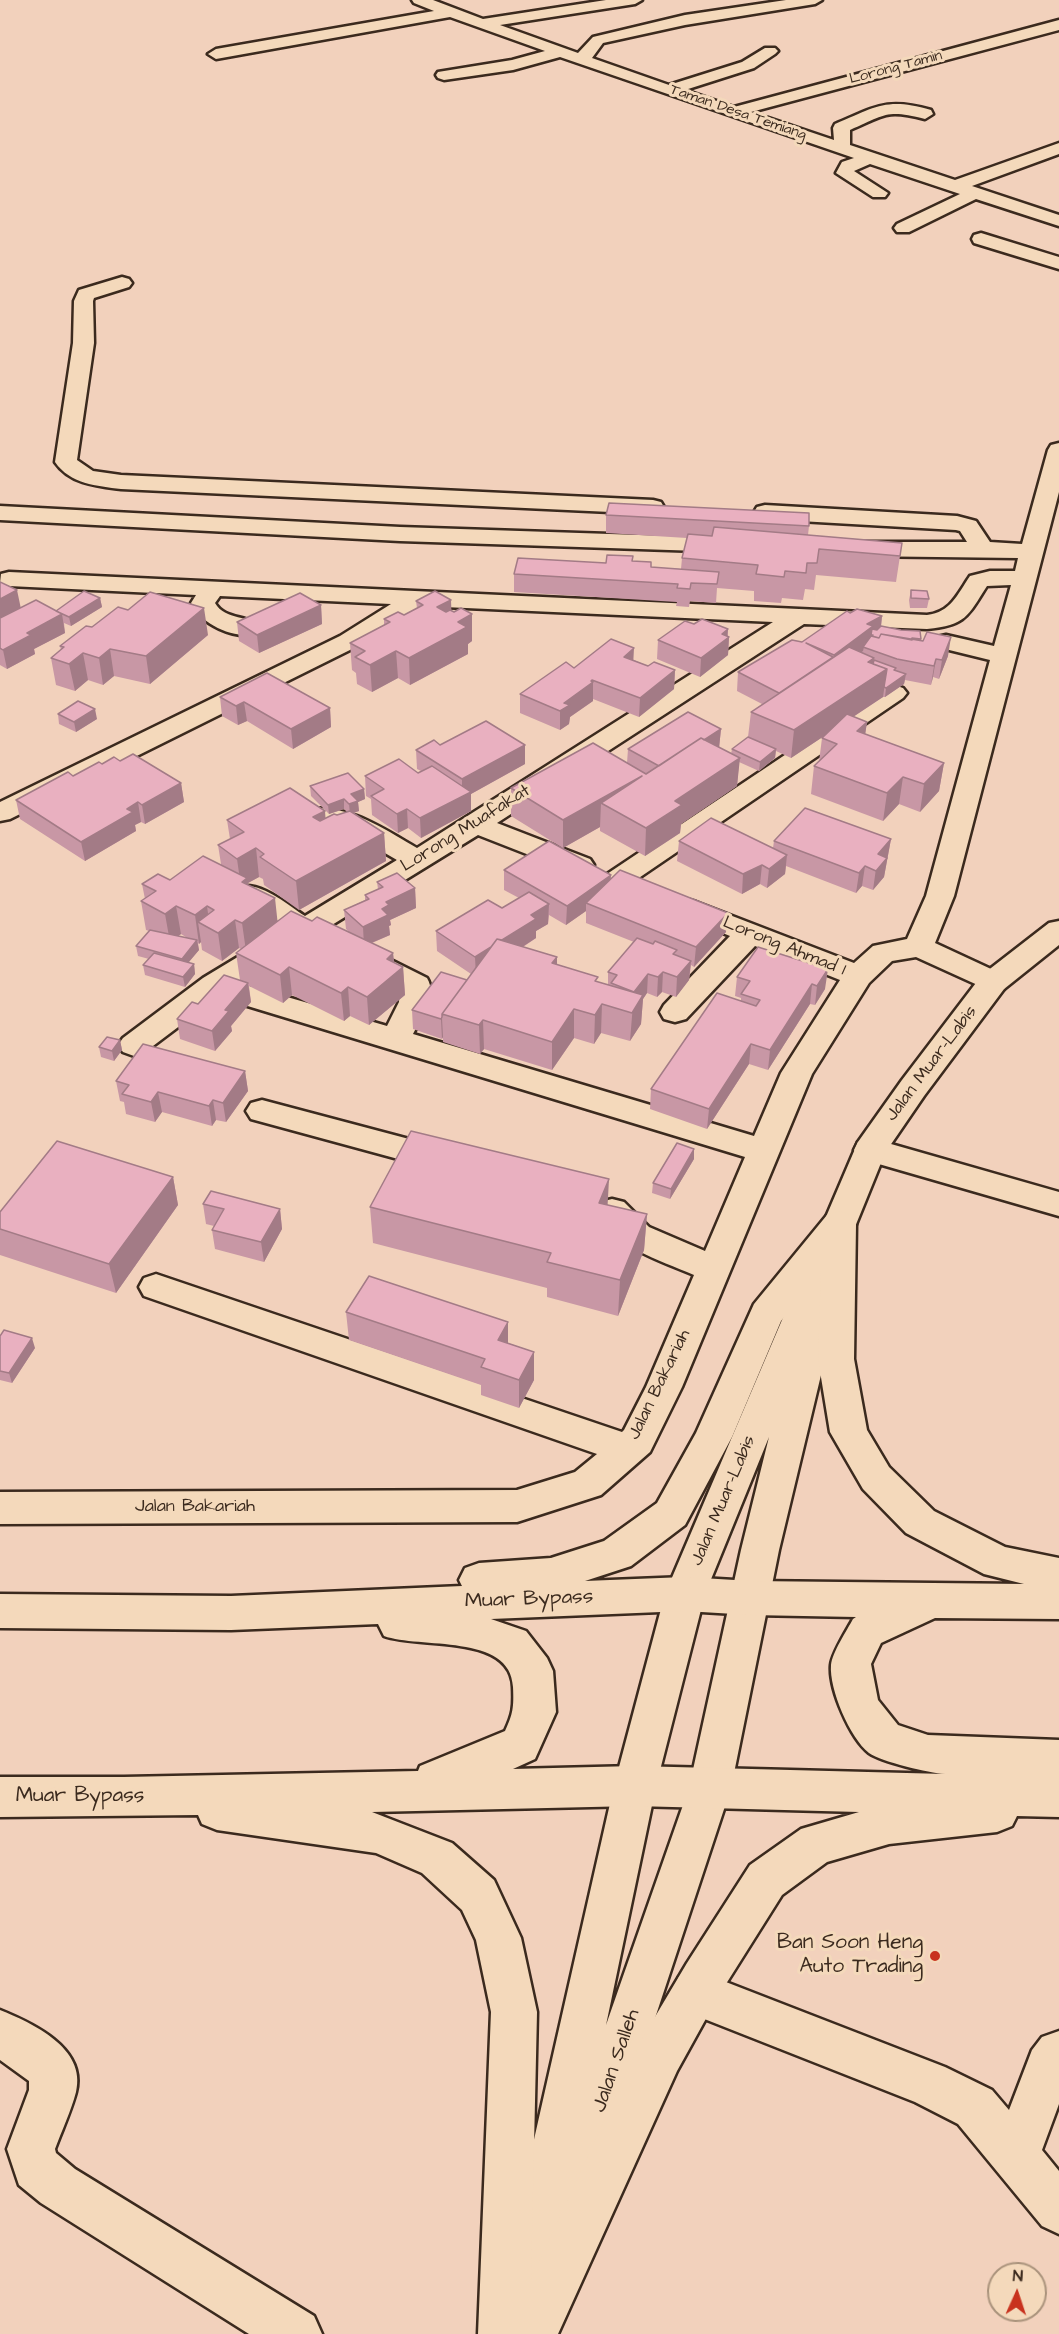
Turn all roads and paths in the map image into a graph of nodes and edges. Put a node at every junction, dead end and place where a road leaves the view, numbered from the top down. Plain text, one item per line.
1 (635, 0) edge
2 (815, 0) edge
3 (416, 1) edge
4 (469, 1) edge
5 (444, 10) junction
6 (480, 23) junction
7 (1059, 25) edge
8 (770, 51) dead end
9 (560, 52) junction
10 (216, 54) dead end
11 (580, 59) junction
12 (674, 69) dead end
13 (444, 75) dead end
14 (700, 80) junction
15 (668, 90) junction
16 (734, 112) junction
17 (925, 114) dead end
18 (840, 147) junction
19 (1059, 148) edge
20 (870, 158) junction
21 (956, 186) junction
22 (879, 193) dead end
23 (975, 193) junction
24 (1059, 221) edge
25 (903, 228) dead end
26 (981, 239) dead end
27 (1059, 262) edge
28 (122, 283) dead end
29 (1059, 450) edge
30 (678, 508) edge
31 (1051, 509) edge
32 (750, 511) edge
33 (0, 513) edge
34 (752, 546) edge
35 (839, 549) edge
36 (983, 549) junction
37 (1032, 552) junction
38 (1025, 578) junction
39 (9, 579) dead end
40 (102, 584) junction
41 (212, 589) junction
42 (417, 598) junction
43 (52, 601) dead end
44 (799, 616) junction
45 (249, 629) edge
46 (946, 642) edge
47 (1004, 656) junction
48 (894, 693) edge
49 (0, 813) edge
50 (316, 816) edge
51 (476, 824) junction
52 (418, 860) junction
53 (616, 880) junction
54 (248, 892) edge
55 (305, 929) junction
56 (1059, 930) edge
57 (750, 933) junction
58 (919, 947) junction
59 (858, 976) junction
60 (993, 982) junction
61 (214, 985) junction
62 (675, 1012) dead end
63 (395, 1040) junction
64 (134, 1045) dead end
65 (262, 1112) dead end
66 (870, 1150) junction
67 (764, 1151) junction
68 (479, 1169) edge
69 (582, 1196) edge
70 (1059, 1204) edge
71 (839, 1224) junction
72 (714, 1269) junction
73 (156, 1287) dead end
74 (627, 1449) junction
75 (0, 1508) edge
76 (1059, 1575) edge
77 (685, 1594) junction
78 (751, 1598) junction
79 (933, 1602) junction
80 (1059, 1602) edge
81 (6, 1611) edge
82 (231, 1613) junction
83 (1059, 1759) edge
84 (635, 1786) junction
85 (710, 1788) junction
86 (410, 1789) junction
87 (0, 1797) edge
88 (124, 1797) junction
89 (1059, 1797) edge
90 (1059, 1810) edge
91 (694, 1993) junction
92 (0, 2033) edge
93 (1059, 2054) edge
94 (1016, 2155) junction
95 (1059, 2209) edge
96 (296, 2334) edge
97 (504, 2334) edge
98 (516, 2334) edge
99 (524, 2334) edge
100 (532, 2334) edge

1 - 6 main road
2 - 11 main road
3 - 5 main road, Taman Desa Temiang
4 - 5 main road
5 - 6 main road, Taman Desa Temiang
5 - 10 main road
6 - 9 main road, Taman Desa Temiang
7 - 16 main road, Lorong Tamin
8 - 14 main road
9 - 11 main road, Taman Desa Temiang
9 - 13 main road
11 - 15 main road, Taman Desa Temiang
12 - 14 main road
14 - 15 main road
15 - 16 main road, Taman Desa Temiang
16 - 18 main road, Taman Desa Temiang
17 - 18 main road
18 - 20 main road, Taman Desa Temiang
19 - 21 main road
20 - 21 main road, Taman Desa Temiang
20 - 22 main road
21 - 23 main road, Taman Desa Temiang
23 - 24 main road, Taman Desa Temiang
23 - 25 main road
26 - 27 main road
28 - 30 main road
29 - 31 main road
31 - 37 main road
32 - 36 main road
33 - 34 main road
35 - 36 main road
36 - 37 main road
37 - 38 main road
38 - 44 main road
38 - 47 main road
39 - 40 main road
40 - 41 main road
40 - 43 main road
41 - 42 main road
41 - 45 main road
42 - 44 main road
42 - 49 main road
44 - 51 main road, Lorong Muafakat
46 - 47 main road
47 - 58 main road
48 - 53 main road
50 - 52 main road
51 - 52 main road, Lorong Muafakat
51 - 53 main road, Lorong Ahmad 1
52 - 55 main road, Lorong Muafakat
53 - 57 main road, Lorong Ahmad 1
54 - 55 main road
55 - 61 main road, Lorong Muafakat
55 - 63 main road
56 - 60 main road, Jalan Muar-Labis
57 - 59 main road, Lorong Ahmad 1
57 - 62 main road
58 - 59 main road, Jalan Bakariah
58 - 60 main road
59 - 67 main road, Jalan Bakariah
60 - 66 main road, Jalan Muar-Labis
61 - 63 main road
61 - 64 main road, Lorong Muafakat
63 - 67 main road
65 - 68 main road
66 - 70 main road
66 - 71 main road, Jalan Muar-Labis
67 - 72 main road, Jalan Bakariah
69 - 72 main road
71 - 76 main road
71 - 77 main road, Jalan Muar-Labis
71 - 78 main road, Jalan Muar-Labis
71 - 81 main road
72 - 74 main road, Jalan Bakariah
73 - 74 main road
74 - 75 main road, Jalan Bakariah
77 - 78 main road, Muar Bypass
77 - 82 main road, Muar Bypass
77 - 84 main road, Jalan Muar-Labis
78 - 79 main road, Muar Bypass
78 - 85 main road, Jalan Muar-Labis
79 - 80 main road, Muar Bypass
79 - 83 main road
81 - 82 main road, Muar Bypass
82 - 86 main road
84 - 85 main road, Muar Bypass
84 - 86 main road, Muar Bypass
84 - 98 main road, Jalan Salleh
85 - 89 main road, Muar Bypass
85 - 99 main road, Jalan Salleh
86 - 88 main road, Muar Bypass
87 - 88 main road, Muar Bypass
88 - 97 main road
90 - 91 main road
91 - 94 main road
91 - 100 main road
92 - 96 main road
93 - 94 main road
94 - 95 main road

